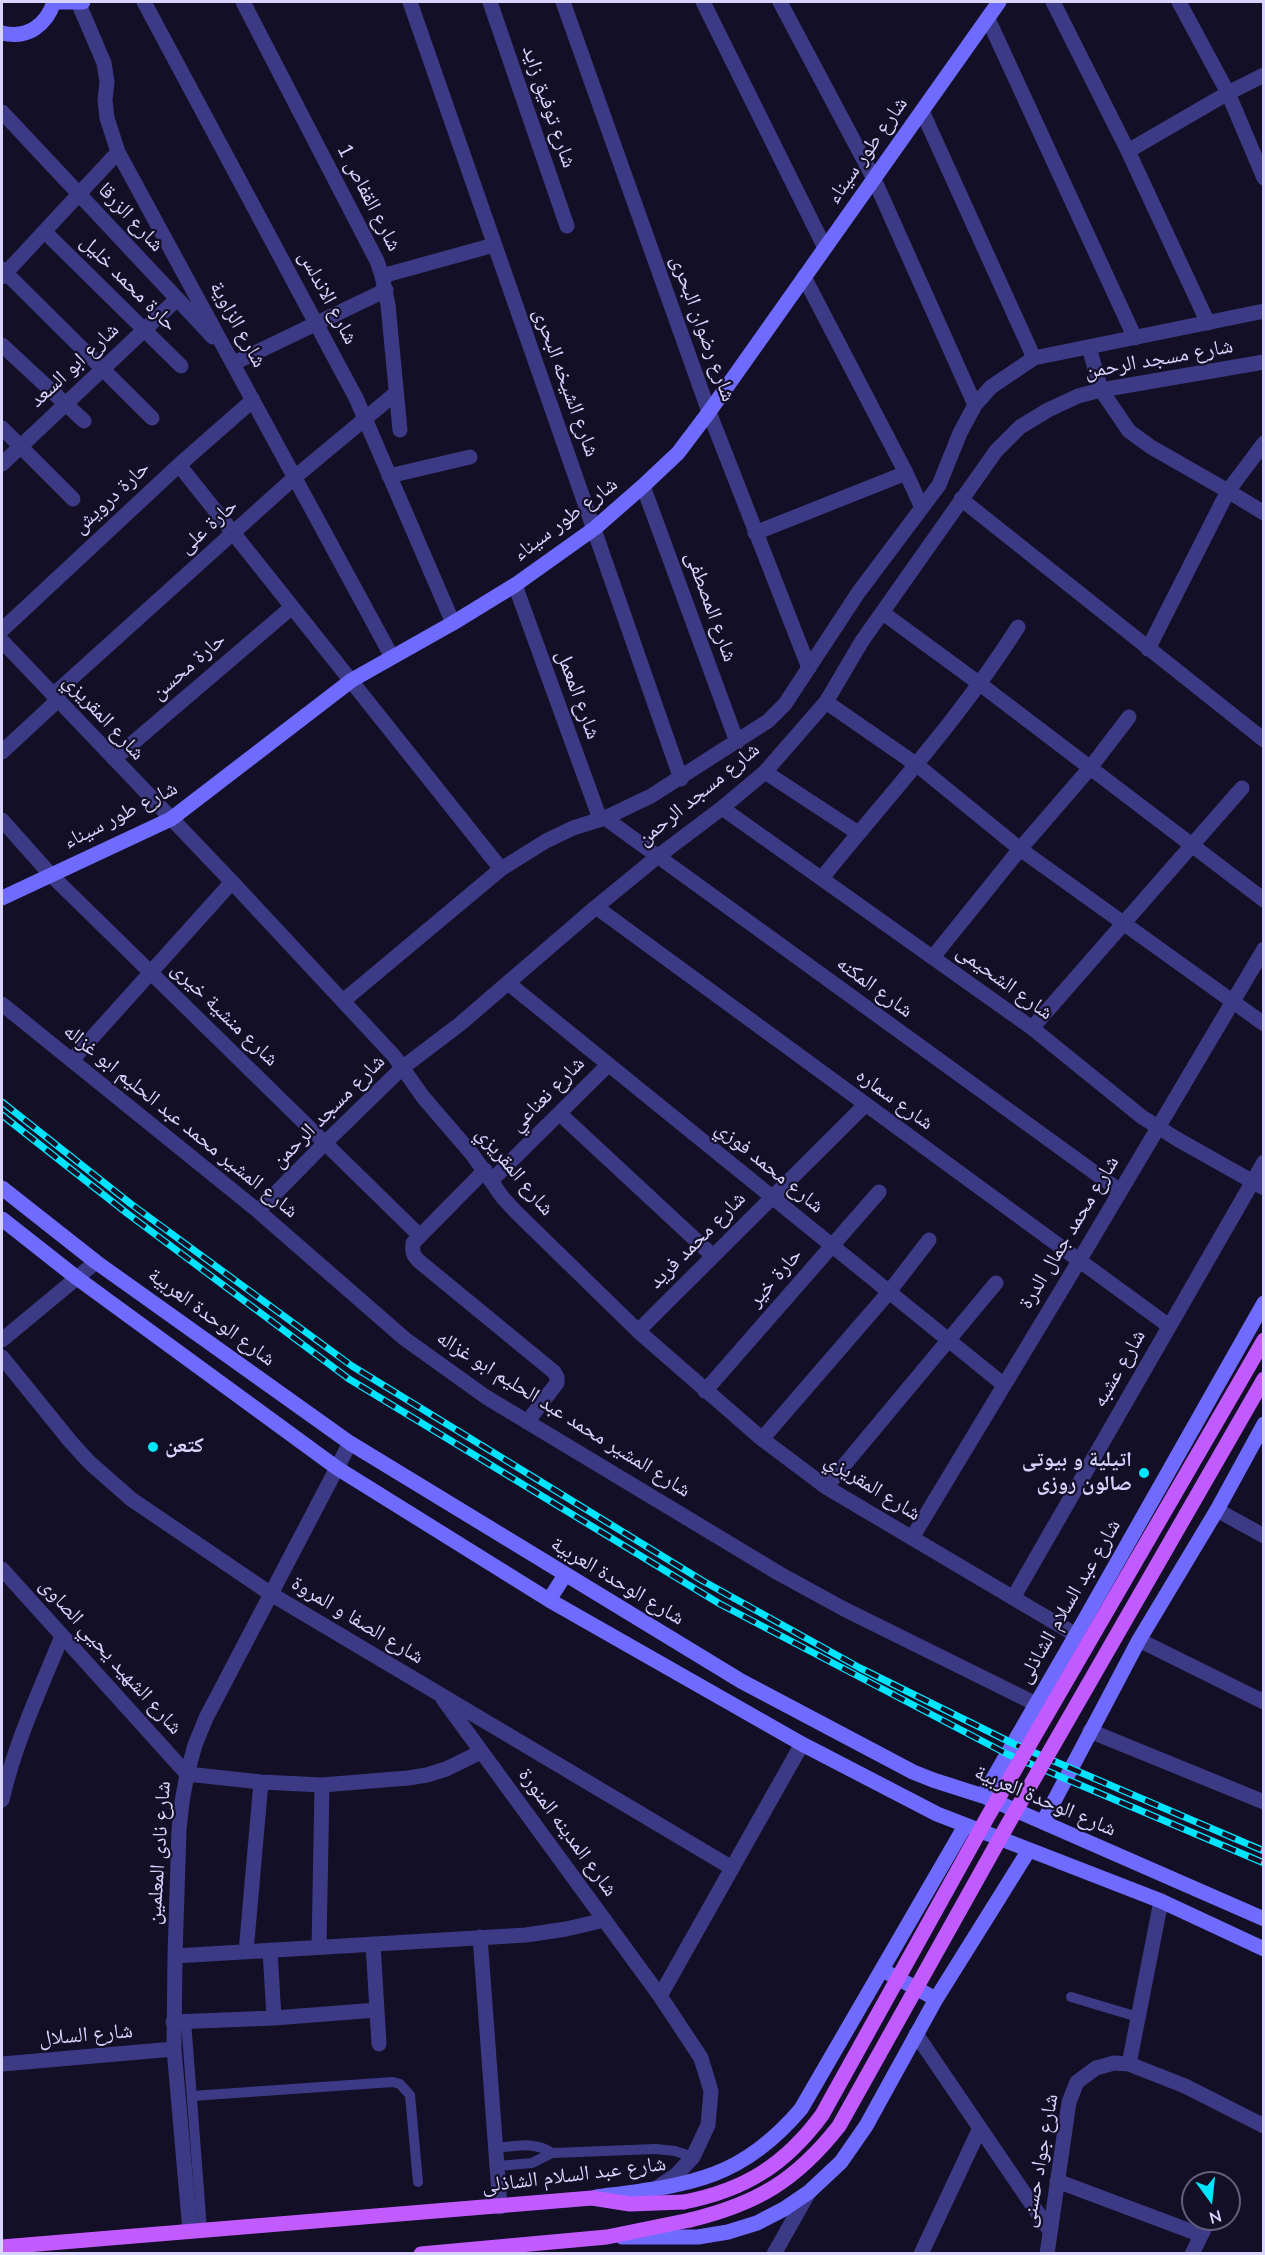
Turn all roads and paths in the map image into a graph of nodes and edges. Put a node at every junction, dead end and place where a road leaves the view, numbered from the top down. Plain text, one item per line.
1 (56, 2) edge
2 (80, 2) edge
3 (144, 2) edge
4 (243, 2) edge
5 (410, 2) edge
6 (490, 2) edge
7 (563, 2) edge
8 (703, 2) edge
9 (780, 2) edge
10 (999, 2) edge
11 (1053, 2) edge
12 (1179, 2) edge
13 (988, 19) junction
14 (5, 36) edge
15 (1263, 75) edge
16 (1228, 93) junction
17 (922, 111) junction
18 (3, 117) edge
19 (1128, 151) junction
20 (118, 152) junction
21 (1263, 178) edge
22 (874, 179) junction
23 (78, 195) junction
24 (567, 226) dead end
25 (45, 232) junction
26 (494, 245) junction
27 (825, 248) junction
28 (3, 273) edge
29 (804, 277) junction
30 (384, 283) junction
31 (177, 299) junction
32 (1263, 311) edge
33 (1208, 323) junction
34 (318, 324) junction
35 (144, 330) junction
36 (1135, 338) junction
37 (2, 345) edge
38 (1089, 347) junction
39 (231, 358) junction
40 (1034, 358) junction
41 (1263, 362) edge
42 (181, 366) dead end
43 (102, 369) junction
44 (1101, 390) junction
45 (396, 393) junction
46 (253, 400) junction
47 (65, 404) junction
48 (975, 405) junction
49 (709, 412) junction
50 (365, 417) junction
51 (152, 418) dead end
52 (84, 422) dead end
53 (2, 428) edge
54 (400, 430) dead end
55 (1263, 443) edge
56 (20, 446) junction
57 (470, 458) dead end
58 (2, 464) edge
59 (179, 465) junction
60 (906, 473) junction
61 (389, 476) junction
62 (296, 477) junction
63 (643, 486) junction
64 (1228, 491) junction
65 (73, 499) dead end
66 (961, 499) junction
67 (922, 508) junction
68 (1263, 513) edge
69 (594, 528) junction
70 (234, 533) junction
71 (755, 533) junction
72 (515, 585) junction
73 (292, 607) junction
74 (883, 613) junction
75 (453, 623) junction
76 (1018, 627) dead end
77 (2, 630) edge
78 (2, 641) edge
79 (1148, 649) junction
80 (393, 657) junction
81 (809, 668) junction
82 (352, 680) junction
83 (980, 684) junction
84 (56, 697) junction
85 (826, 702) junction
86 (1129, 717) dead end
87 (1263, 741) edge
88 (737, 742) junction
89 (2, 753) edge
90 (114, 759) junction
91 (917, 765) junction
92 (1090, 768) junction
93 (765, 772) junction
94 (681, 779) junction
95 (1242, 788) dead end
96 (722, 808) junction
97 (171, 819) junction
98 (602, 819) junction
99 (2, 820) edge
100 (858, 833) junction
101 (1192, 846) junction
102 (1020, 849) junction
103 (657, 857) junction
104 (501, 869) junction
105 (50, 874) junction
106 (822, 878) junction
107 (232, 882) junction
108 (2, 898) edge
109 (1263, 900) edge
110 (596, 907) junction
111 (1124, 923) junction
112 (1263, 950) edge
113 (933, 957) junction
114 (150, 973) junction
115 (508, 983) junction
116 (343, 1001) junction
117 (1232, 1002) junction
118 (2, 1004) edge
119 (1263, 1024) edge
120 (1032, 1028) junction
121 (72, 1060) junction
122 (609, 1065) junction
123 (402, 1068) junction
124 (865, 1105) junction
125 (560, 1114) junction
126 (1158, 1127) junction
127 (325, 1143) junction
128 (1263, 1162) edge
129 (488, 1176) junction
130 (1258, 1185) edge
131 (2, 1188) edge
132 (1120, 1191) junction
133 (879, 1192) dead end
134 (772, 1197) junction
135 (258, 1211) junction
136 (2, 1219) edge
137 (420, 1236) junction
138 (929, 1240) dead end
139 (832, 1246) junction
140 (713, 1256) junction
141 (1079, 1261) junction
142 (96, 1262) junction
143 (77, 1278) junction
144 (996, 1282) dead end
145 (889, 1292) junction
146 (1263, 1303) edge
147 (1169, 1326) junction
148 (638, 1331) junction
149 (2, 1340) edge
150 (1263, 1340) edge
151 (949, 1341) junction
152 (2, 1357) edge
153 (1263, 1378) edge
154 (1004, 1385) junction
155 (705, 1391) junction
156 (527, 1422) junction
157 (1263, 1424) edge
158 (762, 1439) junction
159 (350, 1443) junction
160 (337, 1468) junction
161 (826, 1487) junction
162 (1217, 1510) junction
163 (1263, 1536) edge
164 (912, 1538) junction
165 (2, 1569) edge
166 (565, 1575) junction
167 (271, 1594) junction
168 (1013, 1598) junction
169 (549, 1600) junction
170 (1076, 1635) junction
171 (62, 1636) junction
172 (1140, 1640) junction
173 (440, 1694) junction
174 (1263, 1701) edge
175 (1036, 1704) junction
176 (1090, 1731) junction
177 (802, 1744) junction
178 (481, 1752) junction
179 (187, 1774) junction
180 (261, 1782) junction
181 (322, 1785) junction
182 (982, 1796) junction
183 (2, 1800) edge
184 (1263, 1802) edge
185 (1043, 1822) junction
186 (965, 1826) junction
187 (1029, 1850) junction
188 (732, 1868) junction
189 (1161, 1901) junction
190 (1233, 1906) junction
191 (1263, 1919) edge
192 (605, 1920) junction
193 (1222, 1930) junction
194 (480, 1937) junction
195 (373, 1944) junction
196 (319, 1947) junction
197 (1263, 1949) edge
198 (270, 1950) junction
199 (246, 1952) junction
200 (175, 1956) junction
201 (882, 1969) junction
202 (660, 1996) junction
203 (1071, 1997) dead end
204 (936, 1999) junction
205 (377, 2010) junction
206 (1138, 2017) junction
207 (274, 2018) junction
208 (180, 2021) junction
209 (916, 2034) junction
210 (379, 2044) dead end
211 (174, 2049) junction
212 (2, 2064) edge
213 (1121, 2064) junction
214 (192, 2096) junction
215 (1263, 2126) edge
216 (980, 2128) junction
217 (496, 2148) junction
218 (552, 2153) junction
219 (693, 2157) junction
220 (498, 2166) junction
221 (1057, 2181) junction
222 (418, 2182) dead end
223 (655, 2189) junction
224 (809, 2192) junction
225 (592, 2198) junction
226 (500, 2207) junction
227 (196, 2231) junction
228 (1050, 2231) junction
229 (1203, 2231) edge
230 (1201, 2235) junction
231 (607, 2238) junction
232 (2, 2247) edge
233 (484, 2251) edge
234 (421, 2253) edge
235 (774, 2253) edge
236 (921, 2253) edge
237 (1047, 2253) edge
238 (1192, 2253) edge

1 - 2 street
1 - 14 street
2 - 20 street, شارع الزاوية
3 - 34 street, شارع الاندلس
4 - 30 street, شارع القفاص 1
5 - 26 street, شارع الشيخه البحرى
6 - 24 street, شارع توفيق زايد
7 - 49 street, شارع رضوان البحرى
8 - 27 street
9 - 22 street
10 - 13 street, شارع طور سيناء
11 - 19 street
12 - 16 street
13 - 17 street, شارع طور سيناء
13 - 36 street
15 - 16 street
16 - 19 street
16 - 21 street
17 - 22 street, شارع طور سيناء
17 - 40 street
18 - 23 street, شارع الزرقا
19 - 33 street
20 - 23 street
20 - 39 street, شارع الزاوية
22 - 27 street, شارع طور سيناء
22 - 48 street
23 - 25 street
23 - 31 street, شارع الزرقا
25 - 28 street
25 - 35 street, حارة محمد خليل
26 - 30 street
26 - 69 street, شارع الشيخه البحرى
27 - 29 street, شارع طور سيناء
28 - 43 street
29 - 49 street, شارع طور سيناء
29 - 60 street
30 - 34 street
30 - 45 street, شارع القفاص 1
31 - 35 street, شارع ابو السعد
31 - 39 street, شارع الزرقا
32 - 33 street, شارع مسجد الرحمن
33 - 36 street, شارع مسجد الرحمن
34 - 39 street
34 - 50 street, شارع الاندلس
35 - 42 street, حارة محمد خليل
35 - 43 street, شارع ابو السعد
36 - 38 street, شارع مسجد الرحمن
37 - 47 street
38 - 40 street, شارع مسجد الرحمن
38 - 44 street
39 - 46 street, شارع الزاوية
40 - 48 street, شارع مسجد الرحمن
41 - 44 street, شارع مسجد الرحمن
43 - 47 street, شارع ابو السعد
43 - 51 street
44 - 64 street
44 - 66 street, شارع مسجد الرحمن
45 - 50 street, حارة على
45 - 54 street, شارع القفاص 1
46 - 59 street, حارة درويش
46 - 62 street, شارع الزاوية
47 - 52 street
47 - 56 street, شارع ابو السعد
48 - 67 street, شارع مسجد الرحمن
49 - 63 street, شارع طور سيناء
49 - 71 street, شارع رضوان البحرى
50 - 61 street, شارع الاندلس
50 - 62 street, حارة على
53 - 56 street
55 - 64 street
56 - 58 street, شارع ابو السعد
56 - 65 street
57 - 61 street
59 - 70 street
59 - 77 street, حارة درويش
60 - 67 street
60 - 71 street
61 - 75 street, شارع الاندلس
62 - 70 street, حارة على
62 - 80 street, شارع الزاوية
63 - 69 street, شارع طور سيناء
63 - 88 street, شارع المصطفى
64 - 68 street
64 - 79 street
66 - 74 street, شارع مسجد الرحمن
66 - 79 street
67 - 81 street, شارع مسجد الرحمن
69 - 72 street, شارع طور سيناء
69 - 94 street, شارع الشيخه البحرى
70 - 73 street
70 - 84 street, حارة على
71 - 81 street, شارع رضوان البحرى
72 - 75 street, شارع طور سيناء
72 - 98 street, شارع المعمل
73 - 82 street
73 - 90 street, حارة محسن
74 - 83 street
74 - 85 street, شارع مسجد الرحمن
75 - 80 street, شارع طور سيناء
76 - 83 street
78 - 84 street, شارع المقريزي
79 - 87 street
80 - 82 street, شارع طور سيناء
81 - 88 street, شارع مسجد الرحمن
82 - 97 street, شارع طور سيناء
82 - 104 street
83 - 91 street
83 - 92 street
84 - 89 street, حارة على
84 - 90 street, شارع المقريزي
85 - 91 street
85 - 93 street, شارع مسجد الرحمن
86 - 92 street
88 - 94 street, شارع مسجد الرحمن
90 - 97 street, شارع المقريزي
91 - 100 street
91 - 102 street
92 - 101 street
92 - 102 street
93 - 96 street, شارع مسجد الرحمن
93 - 100 street
94 - 98 street, شارع مسجد الرحمن
95 - 101 street
96 - 103 street, شارع مسجد الرحمن
96 - 106 street, شارع الشحيمى
97 - 105 street, شارع طور سيناء
97 - 107 street, شارع المقريزي
98 - 103 street, شارع المكنه
98 - 104 street, شارع مسجد الرحمن
99 - 105 street, شارع منشية خيرى
100 - 106 street
101 - 109 street
101 - 111 street
102 - 111 street
102 - 113 street
103 - 110 street, شارع مسجد الرحمن
103 - 132 street, شارع المكنه
104 - 116 street, شارع مسجد الرحمن
105 - 108 street, شارع طور سيناء
105 - 114 street, شارع منشية خيرى
106 - 113 street, شارع الشحيمى
107 - 114 street
107 - 116 street, شارع المقريزي
110 - 115 street, شارع مسجد الرحمن
110 - 124 street, شارع سماره
111 - 117 street
111 - 120 street
112 - 117 street, شارع محمد جمال الدرة
113 - 120 street, شارع الشحيمى
114 - 121 street
114 - 127 street, شارع منشية خيرى
115 - 122 street, شارع محمد فوزي
115 - 123 street, شارع مسجد الرحمن
116 - 123 street, شارع المقريزي
117 - 119 street
117 - 126 street, شارع محمد جمال الدرة
118 - 121 street, شارع المشير محمد عبد الحليم ابو غزاله
120 - 126 street, شارع الشحيمى
121 - 135 street, شارع المشير محمد عبد الحليم ابو غزاله
122 - 125 street, شارع نعناعي
122 - 134 street, شارع محمد فوزي
123 - 127 street, شارع مسجد الرحمن
123 - 129 street, شارع المقريزي
124 - 134 street, شارع محمد فريد
124 - 141 street, شارع سماره
125 - 129 street, شارع نعناعي
125 - 140 street
126 - 130 street, شارع الشحيمى
126 - 132 street, شارع محمد جمال الدرة
127 - 135 street, شارع مسجد الرحمن
127 - 137 street, شارع منشية خيرى
128 - 130 street, شارع عشبه
129 - 137 street, شارع نعناعي
129 - 148 street, شارع المقريزي
130 - 147 street, شارع عشبه
131 - 142 street, شارع الوحدة العربية
132 - 141 street, شارع محمد جمال الدرة
133 - 139 street, حارة خير
134 - 139 street, شارع محمد فوزي
134 - 140 street, شارع محمد فريد
135 - 156 street, شارع المشير محمد عبد الحليم ابو غزاله
136 - 143 street
137 - 156 street
138 - 145 street
139 - 145 street, شارع محمد فوزي
139 - 155 street, حارة خير
140 - 148 street, شارع محمد فريد
141 - 147 street, شارع سماره
141 - 154 street, شارع محمد جمال الدرة
142 - 143 street
142 - 159 street, شارع الوحدة العربية
143 - 149 street
143 - 160 street
144 - 151 street
145 - 151 street, شارع محمد فوزي
145 - 158 street
146 - 170 street, شارع عبد السلام الشاذلى
147 - 168 street, شارع عشبه
148 - 155 street, شارع المقريزي
150 - 225 main road, bridge
151 - 154 street, شارع محمد فوزي
151 - 161 street
152 - 167 street, شارع الصفا و المروة
153 - 231 main road, bridge
154 - 164 street, شارع محمد جمال الدرة
155 - 158 street, شارع المقريزي
156 - 175 street, شارع المشير محمد عبد الحليم ابو غزاله
157 - 162 street
158 - 161 street, شارع المقريزي
159 - 160 street, شارع نادى المعلمين
159 - 166 street, شارع الوحدة العربية
160 - 167 street, شارع نادى المعلمين
160 - 169 street
161 - 164 street, شارع المقريزي
162 - 163 street
162 - 172 street
164 - 168 street, شارع المقريزي
165 - 171 street, شارع الشهيد يحيي الصاوى
166 - 169 street
166 - 182 street, شارع الوحدة العربية
167 - 173 street, شارع الصفا و المروة
167 - 179 street, شارع نادى المعلمين
168 - 170 street, شارع المقريزي
169 - 177 street
170 - 175 street, شارع عبد السلام الشاذلى
171 - 179 street, شارع الشهيد يحيي الصاوى
171 - 183 street
172 - 174 street
172 - 176 street
173 - 178 street, شارع المدينه المنورة
173 - 188 street, شارع الصفا و المروة
175 - 182 street, شارع عبد السلام الشاذلى
176 - 184 street
176 - 185 street
177 - 186 street
177 - 188 street
178 - 181 street
178 - 192 street, شارع المدينه المنورة
179 - 180 street
179 - 200 street, شارع نادى المعلمين
180 - 181 street
180 - 199 street
181 - 196 street
182 - 185 street, شارع الوحدة العربية
185 - 190 street, شارع الوحدة العربية
186 - 187 street
186 - 201 street, شارع عبد السلام الشاذلى
187 - 189 street
187 - 204 street
188 - 202 street
189 - 193 street
189 - 206 street
190 - 191 street, شارع الوحدة العربية
190 - 193 street
192 - 194 street
192 - 202 street, شارع المدينه المنورة
193 - 197 street
194 - 195 street
194 - 217 street
195 - 196 street
195 - 205 street
196 - 198 street
198 - 199 street
198 - 207 street
199 - 200 street
200 - 208 street, شارع نادى المعلمين
201 - 204 street
201 - 223 street, شارع عبد السلام الشاذلى
202 - 219 street, شارع المدينه المنورة
203 - 206 lane
204 - 209 street
205 - 207 street
205 - 210 street
206 - 213 street
207 - 208 street
208 - 211 street, شارع نادى المعلمين
208 - 214 lane
209 - 216 street
209 - 224 street
211 - 212 street, شارع السلال
211 - 227 street, شارع نادى المعلمين
213 - 215 street
213 - 221 street, شارع جواد حسنى
214 - 222 lane
214 - 227 lane
216 - 228 street
216 - 236 street
217 - 218 lane
217 - 220 street
218 - 219 lane
218 - 220 lane
219 - 223 street, شارع المدينه المنورة
220 - 226 street
221 - 228 street, شارع جواد حسنى
221 - 230 street
223 - 225 street, شارع عبد السلام الشاذلى
224 - 231 street
224 - 235 street
225 - 226 main road, شارع عبد السلام الشاذلى
226 - 227 main road, شارع عبد السلام الشاذلى
227 - 232 main road, شارع عبد السلام الشاذلى
228 - 237 street, شارع جواد حسنى
229 - 230 street
230 - 238 street
231 - 233 main road
233 - 234 main road

